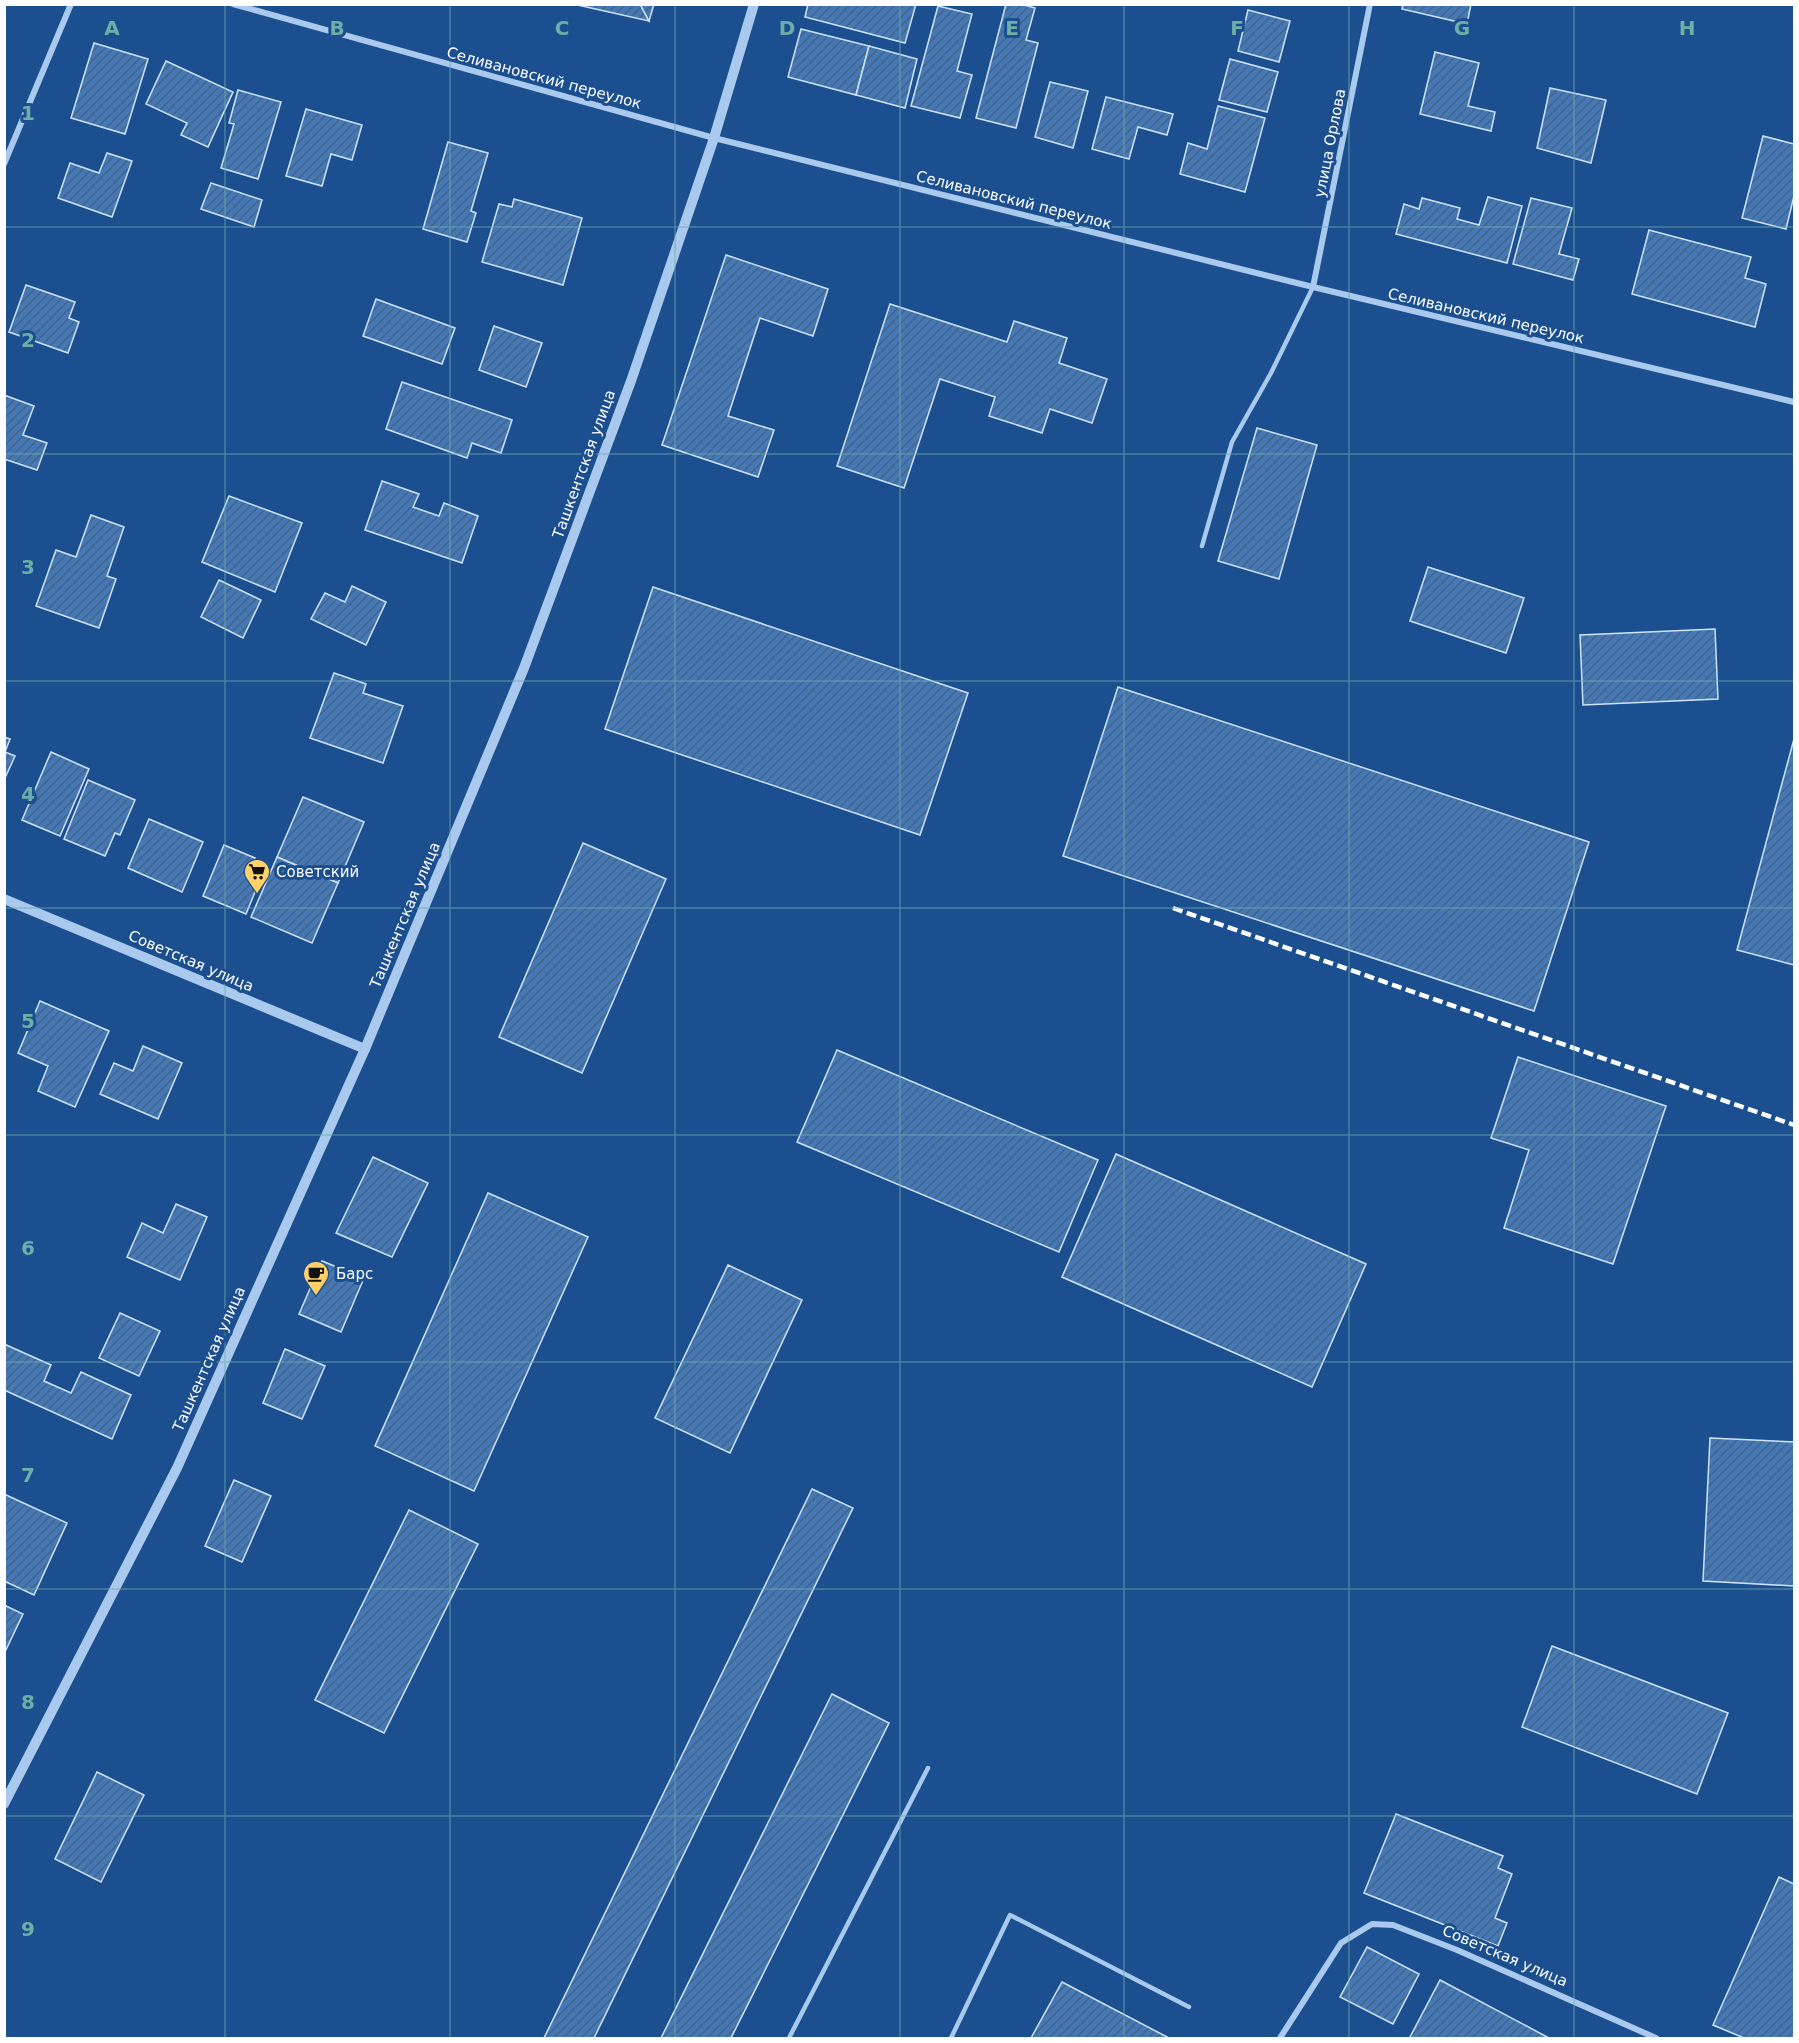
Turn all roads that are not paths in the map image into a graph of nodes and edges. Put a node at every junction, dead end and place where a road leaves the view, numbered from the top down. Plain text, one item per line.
1 (71, 4) edge
2 (233, 4) edge
3 (754, 4) edge
4 (1370, 4) edge
5 (714, 138) junction
6 (4, 164) edge
7 (1313, 286) junction
8 (1794, 402) edge
9 (1202, 546) dead end
10 (4, 899) edge
11 (365, 1049) junction
12 (928, 1768) dead end
13 (4, 1804) edge
14 (1190, 2007) dead end
15 (789, 2038) edge
16 (951, 2038) edge
17 (1280, 2038) edge
18 (1656, 2038) edge

1 - 6 street
2 - 5 street, Селивановский переулок
3 - 5 street, Ташкентская улица
4 - 7 street, улица Орлова
5 - 7 street, Селивановский переулок
5 - 11 street, Ташкентская улица
7 - 8 street, Селивановский переулок
7 - 9 lane
10 - 11 street, Советская улица
11 - 13 street, Ташкентская улица
12 - 15 lane
14 - 16 lane
17 - 18 street, Советская улица

